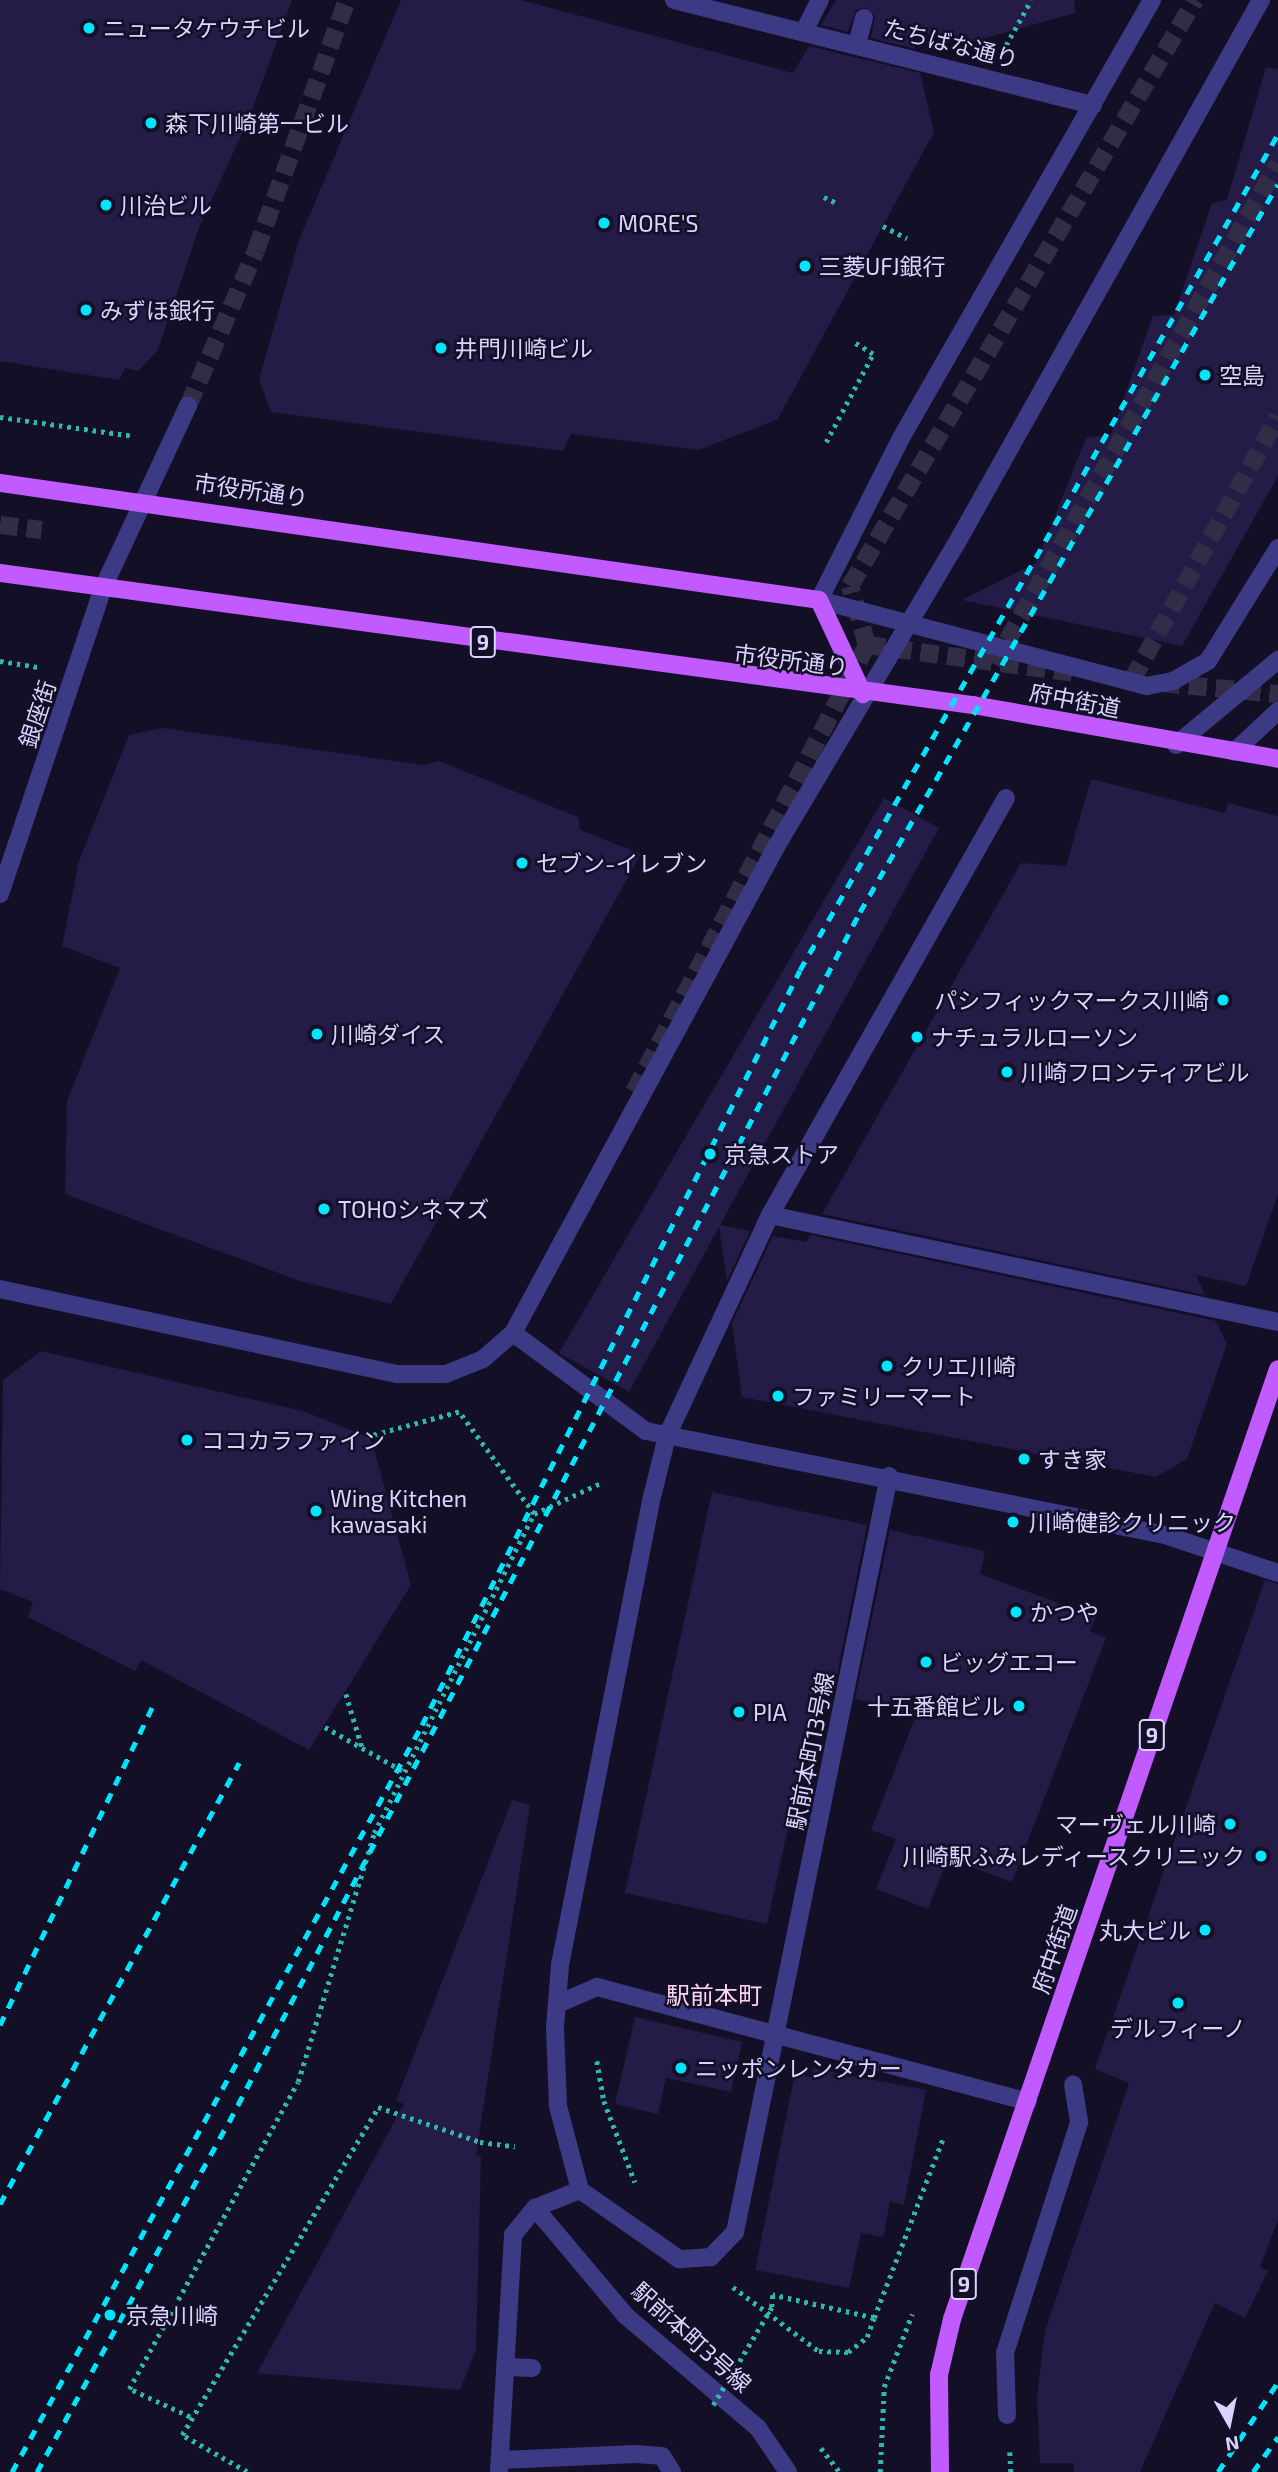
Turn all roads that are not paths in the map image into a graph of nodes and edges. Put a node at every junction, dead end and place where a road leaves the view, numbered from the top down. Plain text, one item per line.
1 (674, 0) edge
2 (820, 0) edge
3 (1153, 0) edge
4 (1262, 0) edge
5 (1278, 8) edge
6 (864, 18) dead end
7 (804, 31) junction
8 (857, 44) junction
9 (1093, 104) junction
10 (188, 406) tunnel mouth
11 (0, 483) edge
12 (148, 500) junction
13 (1278, 548) edge
14 (0, 573) edge
15 (103, 588) junction
16 (818, 600) junction
17 (910, 625) junction
18 (1278, 660) edge
19 (863, 694) junction
20 (1278, 711) edge
21 (1176, 745) junction
22 (1234, 752) junction
23 (1278, 759) edge
24 (1006, 798) dead end
25 (0, 894) edge
26 (769, 1215) junction
27 (0, 1289) edge
28 (1278, 1322) edge
29 (513, 1333) junction
30 (1278, 1369) edge
31 (667, 1436) junction
32 (889, 1476) junction
33 (1214, 1550) junction
34 (1278, 1573) edge
35 (558, 2004) junction
36 (779, 2035) junction
37 (1073, 2084) dead end
38 (1028, 2102) junction
39 (580, 2190) junction
40 (535, 2208) junction
41 (506, 2367) junction
42 (532, 2368) dead end
43 (1007, 2415) dead end
44 (500, 2466) edge
45 (671, 2472) edge
46 (788, 2472) edge
47 (940, 2472) edge

1 - 7 street, たちばな通り
2 - 7 street
3 - 9 street
4 - 5 street
4 - 17 street
6 - 8 street
7 - 8 street, たちばな通り
8 - 9 street, たちばな通り
9 - 16 street
10 - 12 street, 銀座街
11 - 12 main road, 市役所通り
12 - 15 street, 銀座街
12 - 16 main road, 市役所通り
13 - 17 street
14 - 15 main road, 市役所通り / 9
15 - 19 main road, 市役所通り / 9
15 - 25 street, 銀座街
16 - 17 street
16 - 19 main road, 市役所通り
17 - 19 street
18 - 21 street
19 - 21 main road, 府中街道 / 9
19 - 29 street
20 - 22 street
21 - 22 main road, 府中街道 / 9
22 - 23 main road, 府中街道 / 9
24 - 26 street
26 - 28 street
26 - 31 street
27 - 29 street
29 - 31 street
30 - 33 main road, 府中街道 / 9
31 - 32 street
31 - 35 street
32 - 33 street
32 - 36 street, 駅前本町13号線
33 - 34 street
33 - 38 main road, 府中街道 / 9
35 - 36 street
35 - 39 street
36 - 38 street
36 - 39 street, 駅前本町13号線
37 - 43 street
38 - 47 main road, 府中街道 / 9
39 - 40 street
40 - 41 street
40 - 46 street, 駅前本町3号線
41 - 42 street
41 - 44 street
44 - 45 street

